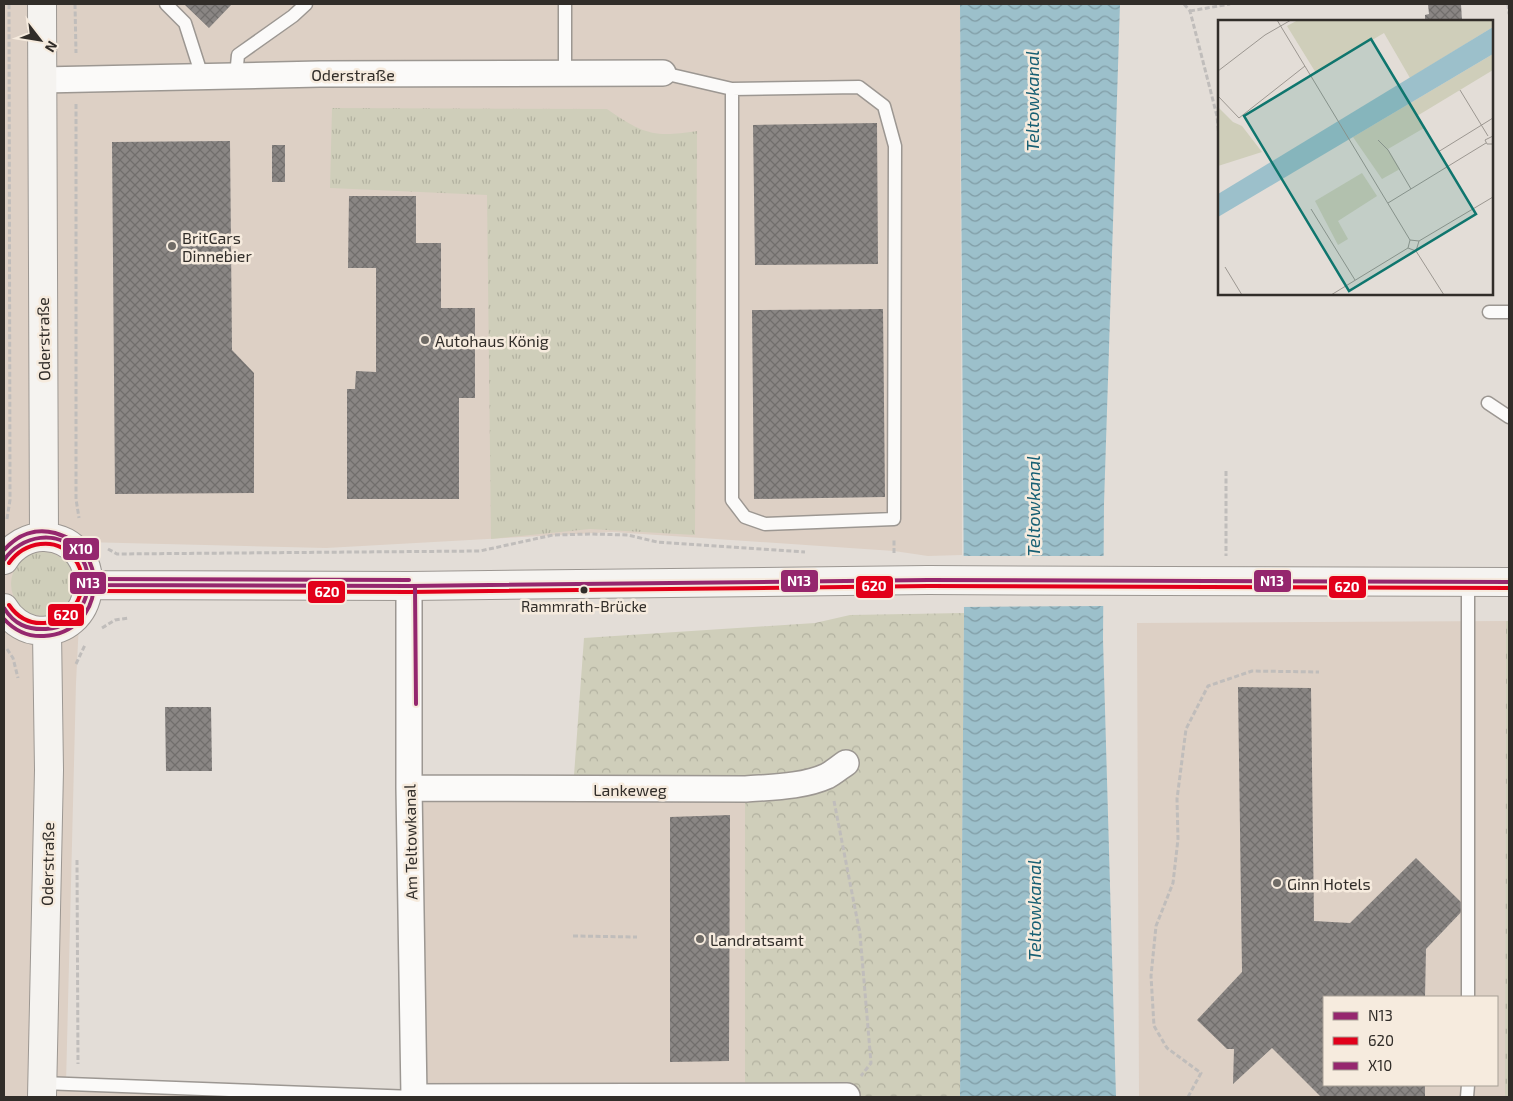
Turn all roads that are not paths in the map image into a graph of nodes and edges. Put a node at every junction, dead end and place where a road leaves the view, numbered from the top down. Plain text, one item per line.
1 (42, 4) edge
2 (166, 4) edge
3 (306, 4) edge
4 (565, 4) edge
5 (663, 73) joint
6 (565, 74) junction
7 (202, 76) junction
8 (236, 76) junction
9 (42, 80) junction
10 (732, 89) junction
11 (1489, 312) dead end
12 (1509, 312) edge
13 (1488, 404) dead end
14 (1509, 417) edge
15 (44, 537) junction
16 (4, 560) edge
17 (1468, 582) junction
18 (1509, 582) edge
19 (90, 585) junction
20 (409, 586) junction
21 (4, 608) edge
22 (47, 632) junction
23 (846, 763) road end
24 (409, 788) junction
25 (1468, 996) edge
26 (42, 1090) edge
27 (847, 1096) edge
28 (414, 1097) edge
29 (542, 1097) edge

1 - 9 street, Oderstraße
2 - 7 lane
3 - 8 lane
4 - 6 lane
5 - 6 street, Oderstraße
5 - 10 lane
6 - 8 street, Oderstraße
7 - 8 street, Oderstraße
7 - 9 street, Oderstraße
9 - 15 street, Oderstraße
10 - 10 lane
11 - 12 lane
13 - 14 lane
15 - 16 street
15 - 19 street
17 - 18 street
17 - 20 street, bridge
17 - 25 lane
19 - 20 street
19 - 22 street
20 - 24 street, Am Teltowkanal
21 - 22 street
22 - 26 street, Oderstraße
23 - 24 street, Lankeweg
24 - 28 street, Am Teltowkanal
26 - 28 lane
27 - 29 street
28 - 29 street

